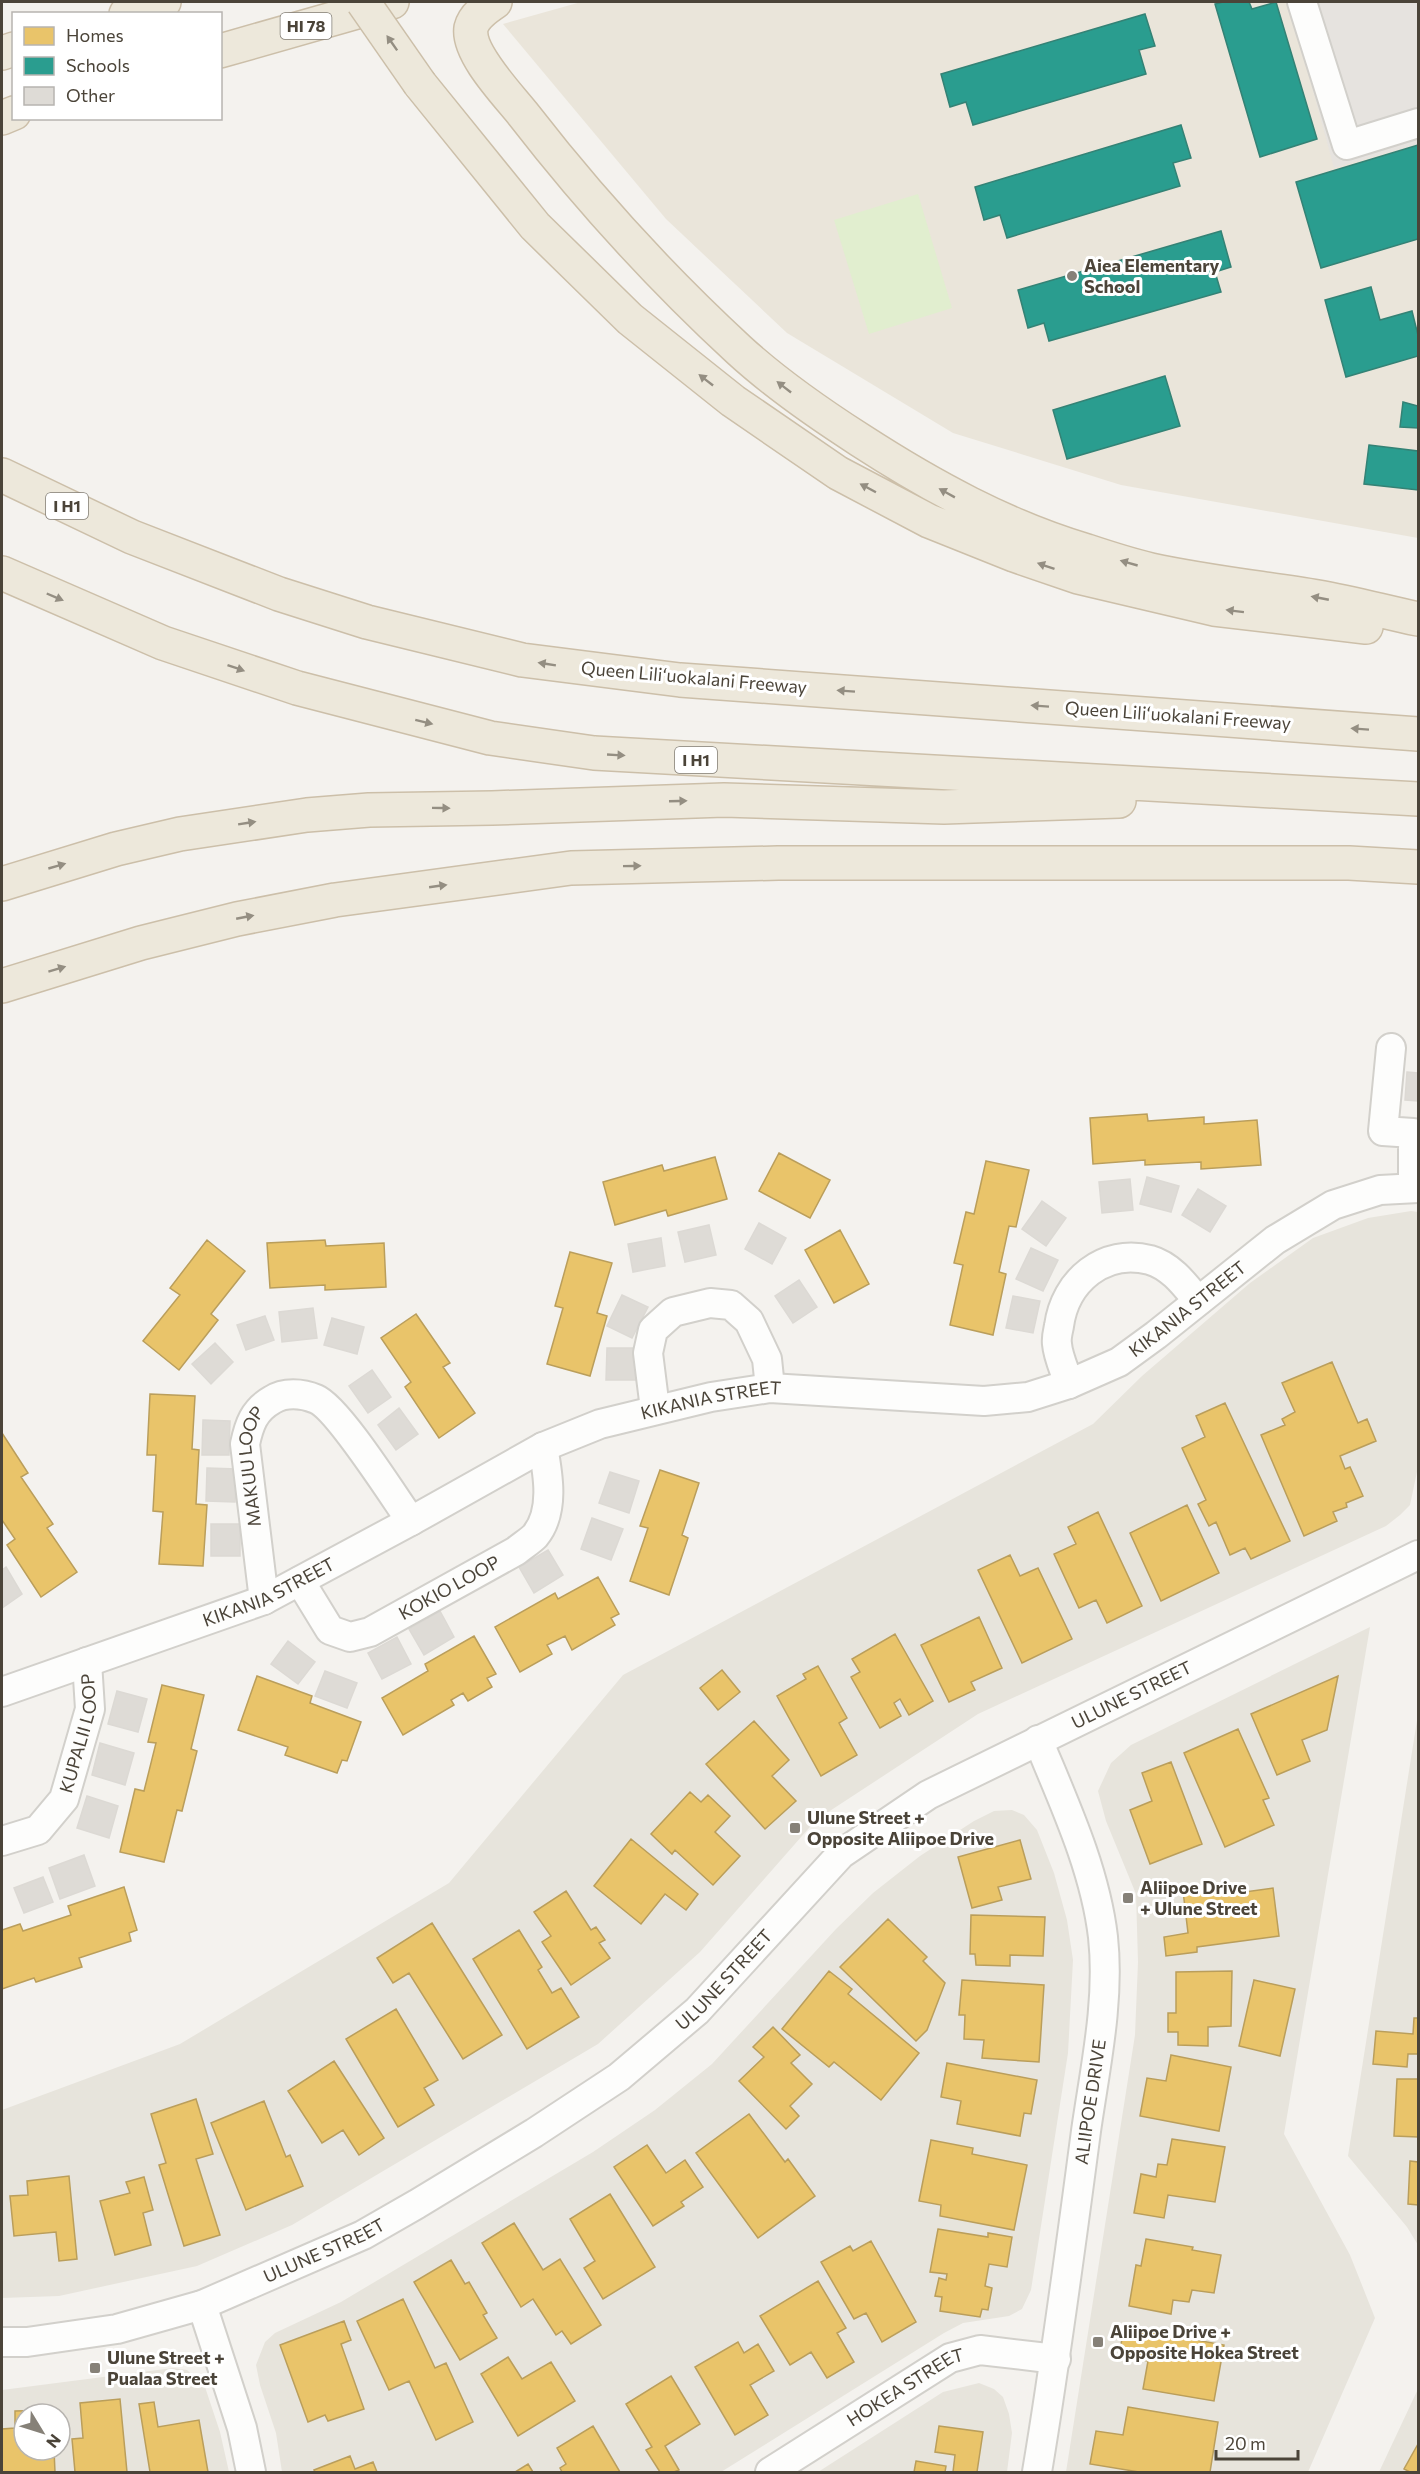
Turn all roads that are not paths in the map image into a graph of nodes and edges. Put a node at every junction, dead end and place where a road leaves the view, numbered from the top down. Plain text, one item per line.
1 (164, 2) edge
2 (363, 2) edge
3 (392, 2) edge
4 (495, 2) edge
5 (1302, 2) edge
6 (132, 12) edge
7 (222, 50) edge
8 (1419, 123) edge
9 (2, 452) edge
10 (2, 475) edge
11 (132, 537) junction
12 (2, 573) edge
13 (1419, 620) edge
14 (1419, 633) edge
15 (1419, 734) edge
16 (1341, 794) junction
17 (1419, 799) edge
18 (1419, 867) edge
19 (2, 884) edge
20 (2, 986) edge
21 (1391, 1048) dead end
22 (1416, 1188) edge
23 (1198, 1301) junction
24 (1069, 1384) junction
25 (770, 1388) junction
26 (655, 1409) junction
27 (543, 1447) junction
28 (411, 1521) junction
29 (1419, 1555) edge
30 (300, 1581) junction
31 (264, 1600) junction
32 (87, 1662) junction
33 (2, 1692) edge
34 (1038, 1740) junction
35 (2, 1841) edge
36 (202, 2305) junction
37 (2, 2343) edge
38 (1056, 2359) junction
39 (251, 2472) edge
40 (770, 2472) edge
41 (1037, 2472) edge

1 - 6 highway
14 -> 2 highway, bridge
3 - 7 highway, HI 78
13 -> 4 highway
5 - 8 street
9 - 11 highway
10 - 11 highway, Queen Liliʻuokalani Freeway / I H1
15 -> 11 highway, Queen Liliʻuokalani Freeway / I H1
12 -> 16 highway, I H1
16 - 17 highway, I H1
19 -> 16 highway
20 -> 18 highway
21 - 22 street
22 - 23 street, KIKANIA STREET
23 - 24 street, KIKANIA STREET
23 - 24 street
24 - 25 street, KIKANIA STREET
25 - 26 street, KIKANIA STREET
25 - 26 street
26 - 27 street, KIKANIA STREET
27 - 28 street, KIKANIA STREET
27 - 30 street, KOKIO LOOP
28 - 30 street, KIKANIA STREET
28 - 31 street, MAKUU LOOP
29 - 34 street, ULUNE STREET
30 - 31 street, KIKANIA STREET
31 - 32 street, KIKANIA STREET
32 - 33 street, KIKANIA STREET
32 - 35 street, KUPALII LOOP
34 - 36 street, ULUNE STREET
34 - 38 street, ALIIPOE DRIVE
36 - 37 street, ULUNE STREET
36 - 39 street
38 - 40 street, HOKEA STREET
38 - 41 street, ALIIPOE DRIVE

